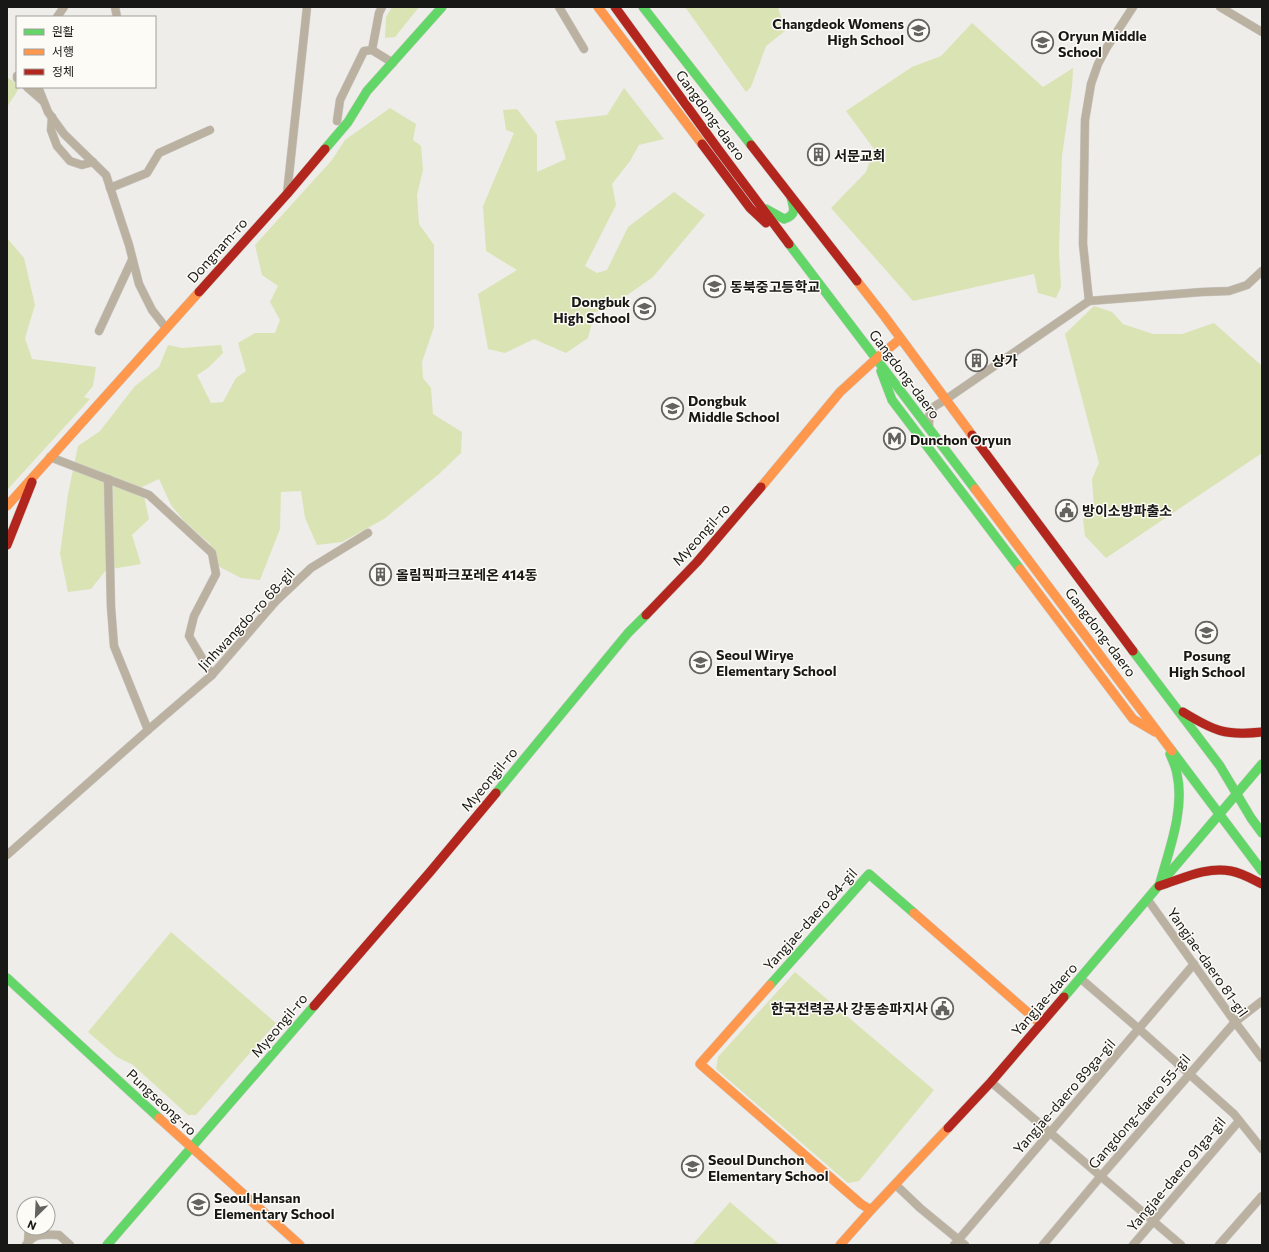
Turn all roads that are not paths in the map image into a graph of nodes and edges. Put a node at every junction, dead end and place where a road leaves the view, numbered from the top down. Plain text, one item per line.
1 (64, 7) edge
2 (307, 7) edge
3 (382, 7) edge
4 (442, 7) edge
5 (559, 7) edge
6 (598, 7) edge
7 (615, 7) edge
8 (643, 7) edge
9 (1133, 7) edge
10 (1220, 7) edge
11 (58, 16) edge
12 (1262, 32) edge
13 (584, 49) dead end
14 (372, 50) junction
15 (392, 63) junction
16 (28, 88) edge
17 (38, 88) edge
18 (45, 103) junction
19 (52, 117) junction
20 (337, 121) dead end
21 (210, 130) dead end
22 (93, 162) junction
23 (110, 188) junction
24 (286, 194) junction
25 (790, 196) junction
26 (760, 205) junction
27 (791, 245) junction
28 (132, 260) junction
29 (1262, 271) edge
30 (1089, 301) junction
31 (166, 328) junction
32 (98, 331) dead end
33 (900, 339) junction
34 (877, 358) junction
35 (945, 400) junction
36 (929, 428) junction
37 (50, 457) junction
38 (36, 474) junction
39 (108, 479) junction
40 (7, 506) edge
41 (368, 533) dead end
42 (7, 544) edge
43 (212, 675) junction
44 (1177, 708) junction
45 (148, 730) junction
46 (1262, 732) edge
47 (1162, 736) junction
48 (1262, 764) edge
49 (1237, 793) junction
50 (1220, 814) junction
51 (1262, 832) edge
52 (7, 855) edge
53 (1262, 872) edge
54 (1262, 884) edge
55 (1159, 886) junction
56 (1148, 900) junction
57 (1194, 964) junction
58 (7, 978) edge
59 (1080, 978) junction
60 (1262, 1001) edge
61 (1235, 1022) junction
62 (1041, 1024) junction
63 (1139, 1029) junction
64 (1262, 1058) edge
65 (1189, 1074) junction
66 (991, 1082) junction
67 (1239, 1121) junction
68 (1050, 1133) junction
69 (192, 1148) junction
70 (1262, 1149) edge
71 (1100, 1176) junction
72 (896, 1185) junction
73 (1262, 1196) edge
74 (871, 1210) junction
75 (1154, 1221) junction
76 (959, 1243) edge
77 (27, 1244) edge
78 (70, 1245) edge
79 (107, 1245) edge
80 (300, 1245) edge
81 (840, 1245) edge
82 (1042, 1245) edge
83 (1133, 1245) edge
84 (1181, 1245) edge
85 (1219, 1245) edge

1 - 11 street
2 - 24 street
3 - 14 street
4 - 15 main road, Dongnam-ro
5 - 13 street
6 - 27 main road
7 - 26 main road, Gangdong-daero
8 - 25 main road, Gangdong-daero
9 - 30 street
10 - 12 street
14 - 15 street
14 - 20 street
15 - 24 main road, Dongnam-ro
16 - 18 street
17 - 18 street
18 - 19 street
19 - 22 street
19 - 22 street
21 - 23 street
22 - 23 street
23 - 28 street
24 - 31 main road, Dongnam-ro
25 - 26 main road
25 - 33 main road, Gangdong-daero
26 - 27 main road, Gangdong-daero
27 - 34 main road, Gangdong-daero
28 - 31 street
28 - 32 street
29 - 30 street
30 - 35 street
31 - 37 main road, Dongnam-ro
33 - 34 main road, Myeongil-ro
33 - 35 main road, Gangdong-daero
34 - 36 main road, Gangdong-daero
34 - 47 main road
34 - 69 main road, Myeongil-ro
35 - 36 street
35 - 44 main road, Gangdong-daero
36 - 47 main road, Gangdong-daero
37 - 38 main road, Dongnam-ro
37 - 39 street
38 - 40 main road, Dongnam-ro
38 - 42 main road
39 - 43 street
39 - 45 street
41 - 43 street, Jinhwangdo-ro 68-gil
43 - 45 street, Jinhwangdo-ro 68-gil
44 - 46 main road
44 - 49 main road, Gangdong-daero
45 - 52 street, Jinhwangdo-ro 68-gil
47 - 50 main road, Gangdong-daero
47 - 55 main road
48 - 49 main road, Yangjae-daero
49 - 50 main road, Yangjae-daero
49 - 51 main road, Gangdong-daero
50 - 53 main road, Gangdong-daero
50 - 55 main road, Yangjae-daero
54 - 55 main road
55 - 56 main road, Yangjae-daero
56 - 57 street, Yangjae-daero 81-gil
56 - 59 main road, Yangjae-daero
57 - 61 street, Yangjae-daero 81-gil
57 - 63 street, Yangjae-daero 89ga-gil
58 - 69 main road, Pungseong-ro
59 - 62 main road, Yangjae-daero
59 - 63 street
60 - 61 street, Gangdong-daero 55-gil
61 - 64 street, Yangjae-daero 81-gil
61 - 65 street, Gangdong-daero 55-gil
62 - 66 main road, Yangjae-daero
62 - 74 main road, Yangjae-daero 84-gil
63 - 65 street
63 - 68 street, Yangjae-daero 89ga-gil
65 - 67 street
65 - 71 street, Gangdong-daero 55-gil
66 - 68 street
66 - 72 main road, Yangjae-daero
67 - 70 street
67 - 75 street, Yangjae-daero 91ga-gil
68 - 71 street
68 - 76 street, Yangjae-daero 89ga-gil
69 - 79 main road, Myeongil-ro
69 - 80 main road, Pungseong-ro
71 - 75 street
71 - 82 street, Gangdong-daero 55-gil
72 - 74 main road, Yangjae-daero
72 - 76 street
73 - 85 street
74 - 81 main road, Yangjae-daero
75 - 83 street, Yangjae-daero 91ga-gil
75 - 84 street
77 - 78 street

